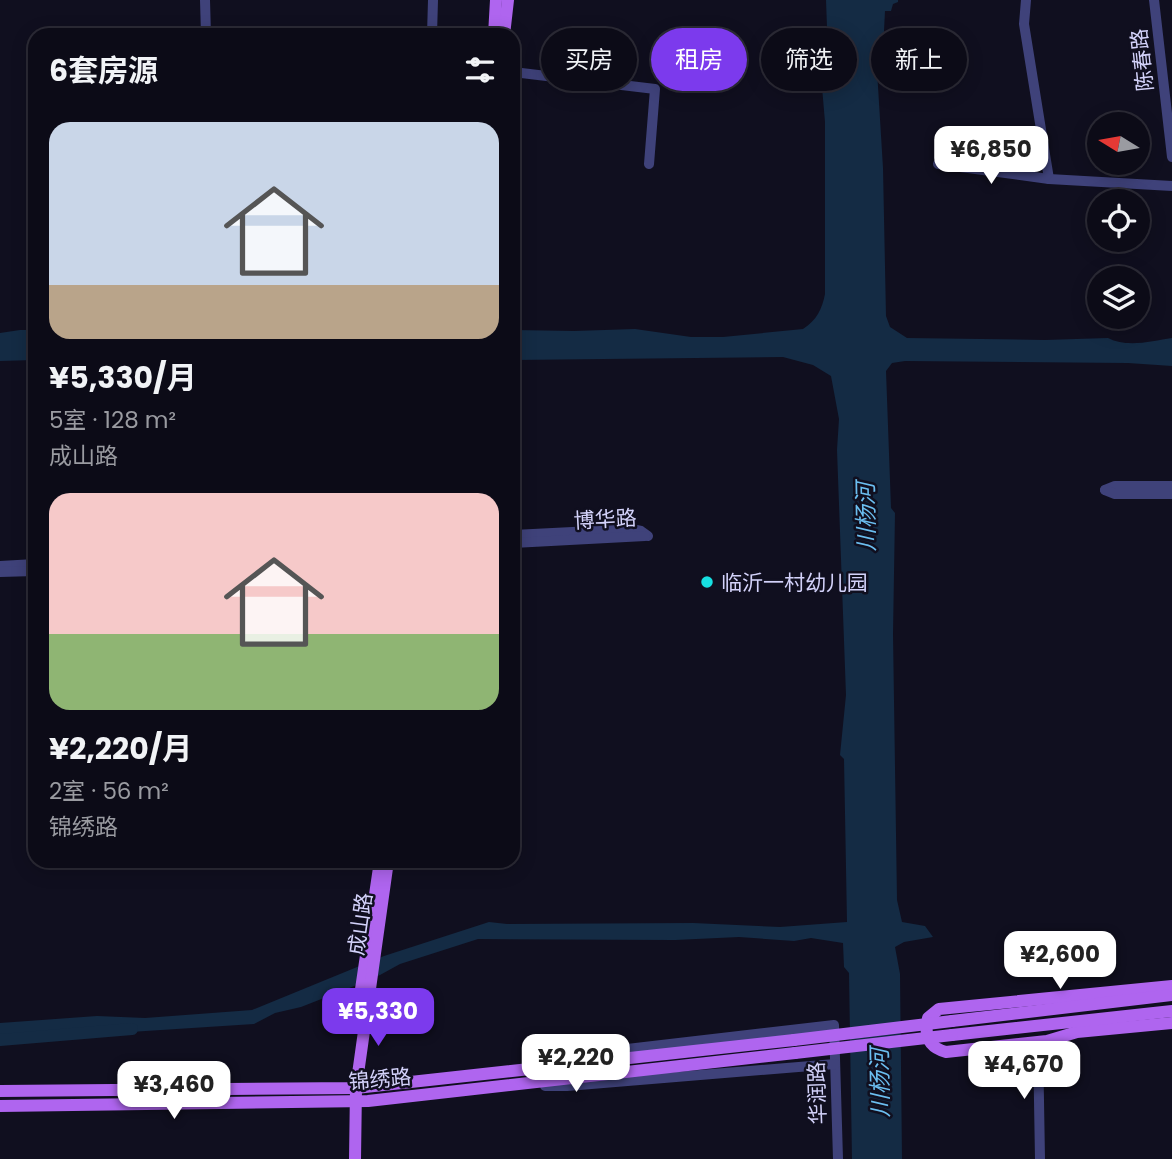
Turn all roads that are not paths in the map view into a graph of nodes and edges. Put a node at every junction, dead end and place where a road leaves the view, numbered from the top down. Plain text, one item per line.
1 (205, 0) edge
2 (433, 0) edge
3 (496, 0) edge
4 (508, 0) edge
5 (1026, 0) edge
6 (1154, 0) edge
7 (206, 28) edge
8 (432, 28) edge
9 (494, 28) edge
10 (505, 28) edge
11 (520, 73) edge
12 (1172, 157) edge
13 (938, 163) dead end
14 (649, 164) dead end
15 (1049, 179) junction
16 (1172, 186) edge
17 (1172, 486) edge
18 (1172, 494) edge
19 (520, 535) edge
20 (520, 542) edge
21 (28, 564) edge
22 (0, 566) edge
23 (28, 570) edge
24 (0, 572) edge
25 (379, 868) edge
26 (387, 868) edge
27 (373, 941) junction
28 (1172, 986) edge
29 (1172, 995) edge
30 (1172, 1011) edge
31 (1172, 1023) edge
32 (1038, 1042) junction
33 (794, 1046) junction
34 (835, 1064) junction
35 (516, 1078) junction
36 (352, 1088) junction
37 (0, 1091) edge
38 (351, 1102) junction
39 (0, 1106) edge
40 (347, 1159) edge
41 (355, 1159) edge
42 (838, 1159) edge
43 (1040, 1159) edge

1 - 7 street
2 - 8 street
3 - 9 main road
4 - 10 main road
5 - 15 street
6 - 12 street, 陈春路
11 - 14 street
13 - 15 street
15 - 16 street
17 - 18 street
19 - 20 street, 博华路
21 - 22 street
23 - 24 street
25 - 27 main road, 成山路
26 - 27 main road, 成山路
27 - 36 main road, 成山路
28 - 32 main road
29 - 33 main road, 锦绣路, bridge
30 - 33 main road, 锦绣路, bridge
31 - 32 main road
32 - 43 street
33 - 35 main road, 锦绣路
34 - 35 street
34 - 35 street, 华润路
34 - 42 street, 华润路
35 - 36 main road, 锦绣路
35 - 38 main road, 锦绣路
36 - 37 main road, 锦绣路
36 - 38 main road, 成山路
38 - 39 main road, 锦绣路
38 - 40 main road, 成山路
38 - 41 main road, 成山路

